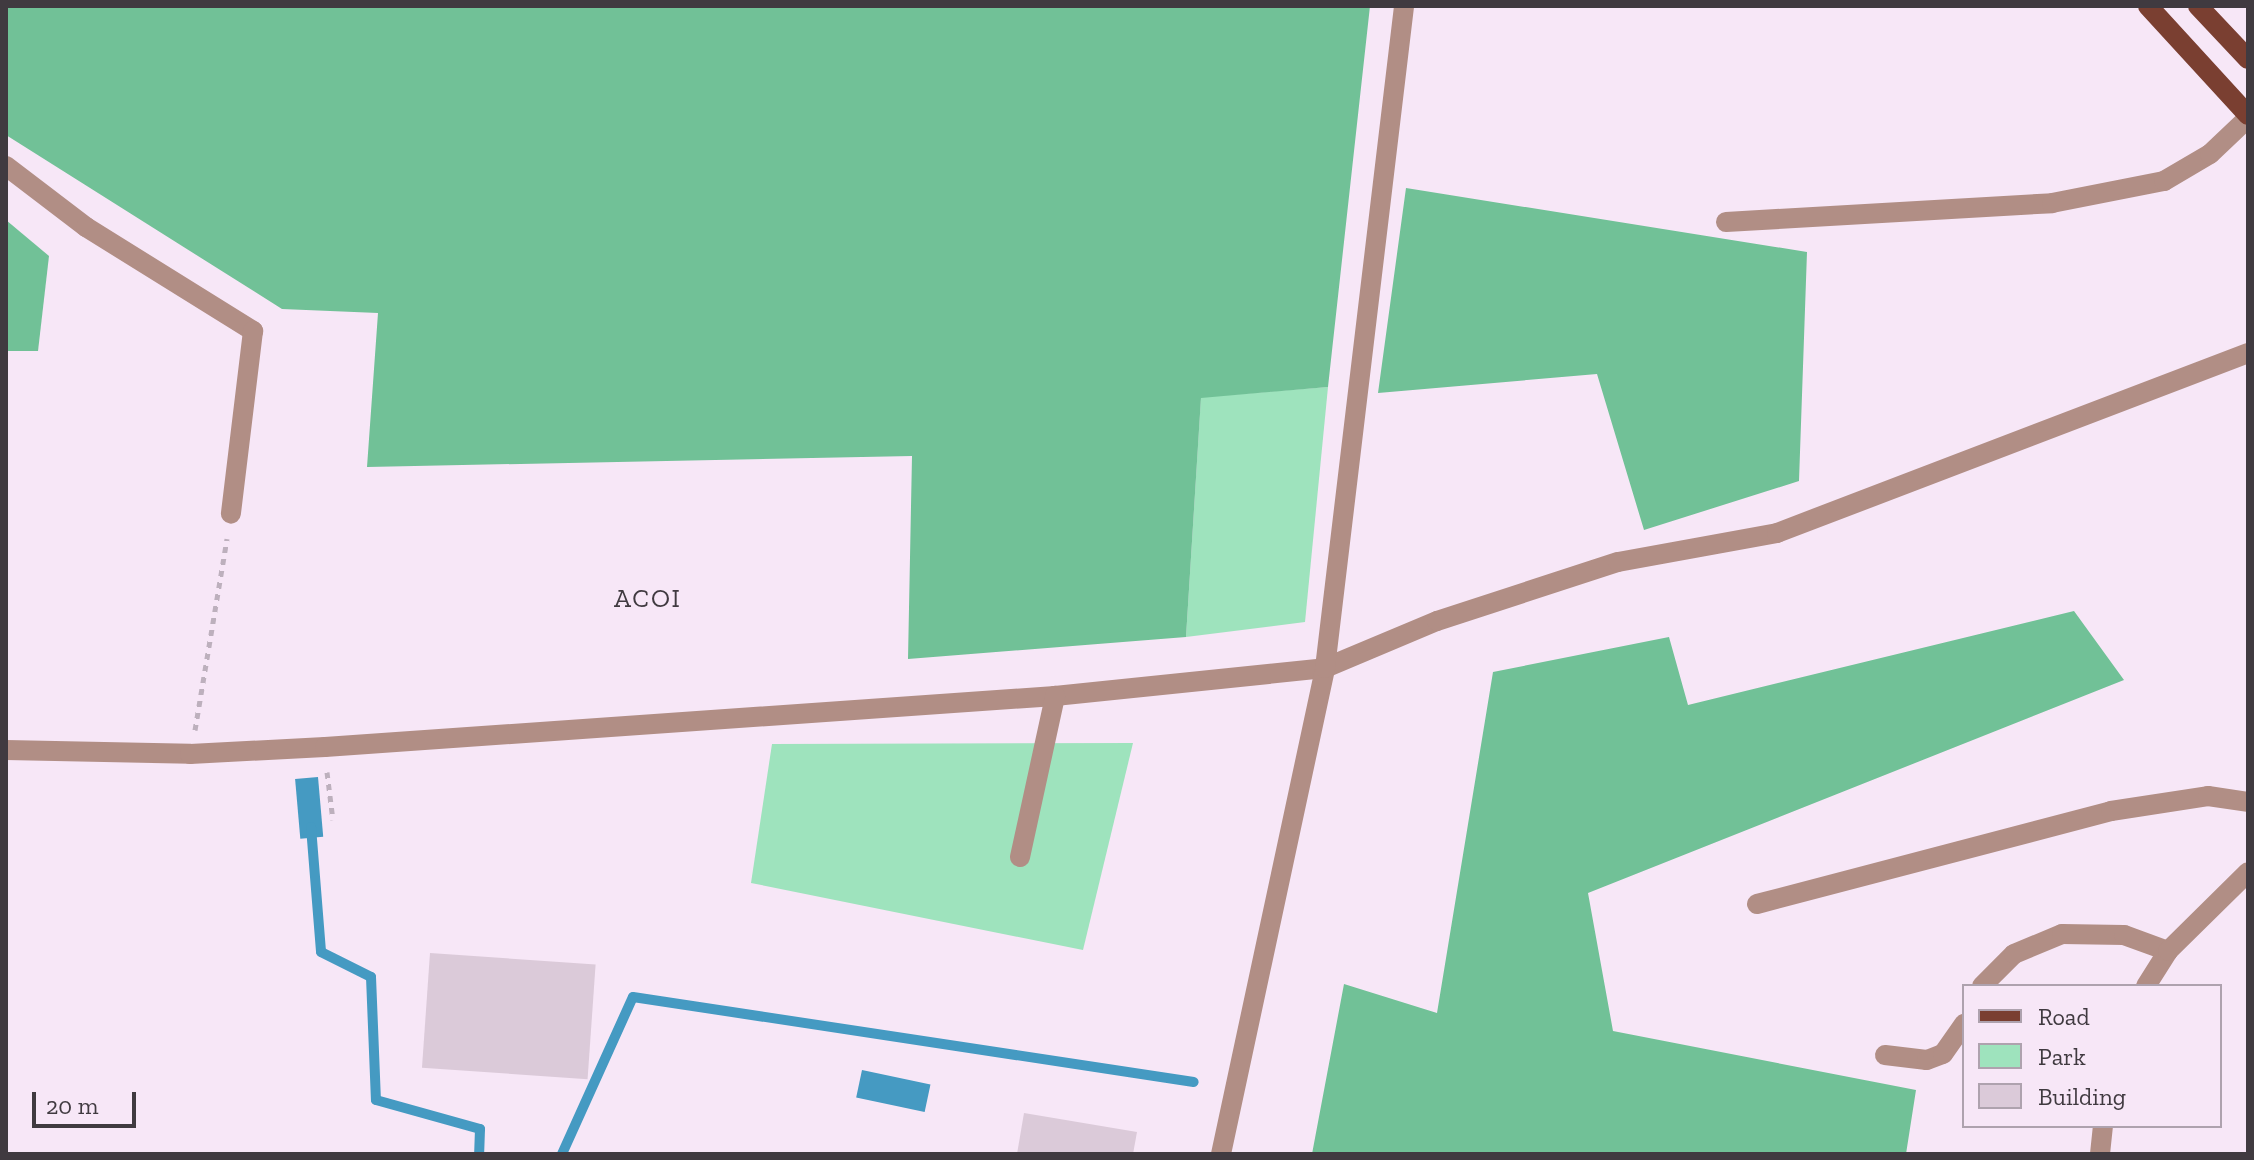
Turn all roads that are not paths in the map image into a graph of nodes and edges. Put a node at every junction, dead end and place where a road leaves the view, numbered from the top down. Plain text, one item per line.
1 (1404, 6) edge
2 (2148, 6) edge
3 (2198, 6) edge
4 (2248, 59) edge
5 (2248, 116) edge
6 (6, 166) edge
7 (1726, 222) dead end
8 (2248, 353) edge
9 (231, 514) road end
10 (1325, 668) junction
11 (1055, 696) junction
12 (6, 750) edge
13 (2248, 802) edge
14 (1020, 857) dead end
15 (2248, 872) edge
16 (1757, 904) dead end
17 (2168, 951) junction
18 (1984, 984) edge
19 (2147, 984) edge
20 (1962, 1026) edge
21 (1885, 1055) dead end
22 (2103, 1128) edge
23 (1221, 1154) edge
24 (2100, 1154) edge

1 - 10 street
2 - 5 main road
3 - 4 main road
5 - 7 street
6 - 9 street
8 - 10 street
10 - 11 street
10 - 23 street
11 - 12 street
11 - 14 street
13 - 16 street
15 - 17 street
17 - 18 street
17 - 19 street
20 - 21 street
22 - 24 street

